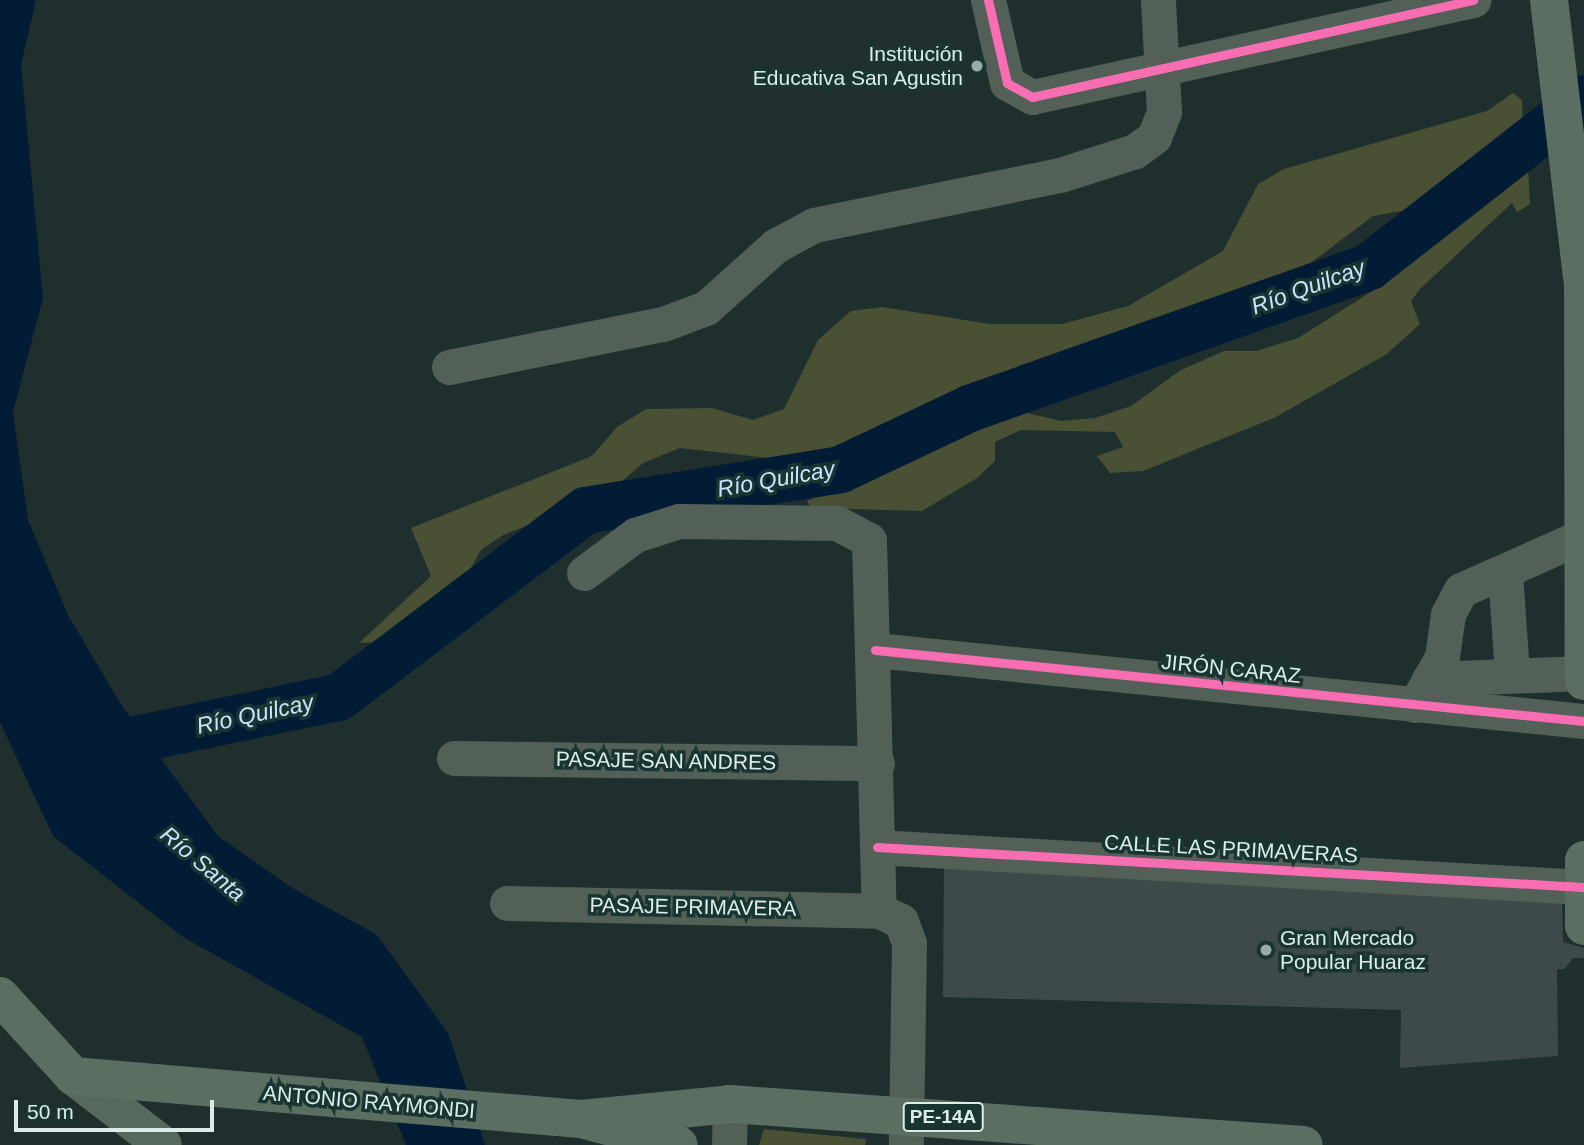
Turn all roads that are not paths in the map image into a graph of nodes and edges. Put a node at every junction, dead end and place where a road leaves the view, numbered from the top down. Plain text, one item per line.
1 (988, 0) edge
2 (1158, 0) edge
3 (1473, 0) edge
4 (1563, 13) edge
5 (1163, 71) junction
6 (1584, 88) edge
7 (1576, 197) edge
8 (1583, 284) edge
9 (449, 367) dead end
10 (1580, 537) junction
11 (584, 573) dead end
12 (1505, 573) junction
13 (1583, 603) edge
14 (875, 650) junction
15 (1512, 673) junction
16 (1583, 673) edge
17 (1584, 681) edge
18 (1422, 692) junction
19 (1584, 721) edge
20 (454, 758) dead end
21 (877, 763) junction
22 (877, 847) junction
23 (1584, 860) edge
24 (1583, 887) edge
25 (506, 903) dead end
26 (879, 911) junction
27 (1584, 926) edge
28 (0, 996) edge
29 (72, 1076) junction
30 (730, 1104) junction
31 (581, 1119) junction
32 (906, 1130) edge
33 (163, 1145) edge
34 (678, 1145) edge
35 (729, 1145) edge
36 (1304, 1145) edge

1 - 5 street
2 - 5 street
3 - 5 street
4 - 6 highway
4 - 7 highway
5 - 9 street
7 - 8 highway
8 - 10 highway
10 - 12 street
10 - 13 highway
11 - 14 street
12 - 15 street
12 - 18 street
13 - 16 highway
14 - 18 street, JIRÓN CARAZ
14 - 21 street
15 - 16 street
15 - 18 street
16 - 17 highway
18 - 19 street, JIRÓN CARAZ
20 - 21 street, PASAJE SAN ANDRES
21 - 22 street
22 - 24 street, CALLE LAS PRIMAVERAS
22 - 26 street
23 - 24 highway
24 - 27 highway
25 - 26 street, PASAJE PRIMAVERA
26 - 32 street
28 - 29 highway
29 - 31 highway, ANTONIO RAYMONDI / PE-14A
29 - 33 main road
30 - 31 highway, PE-14A
30 - 32 highway, PE-14A
30 - 35 street
31 - 34 highway, PE-14A
32 - 36 highway, PE-14A

